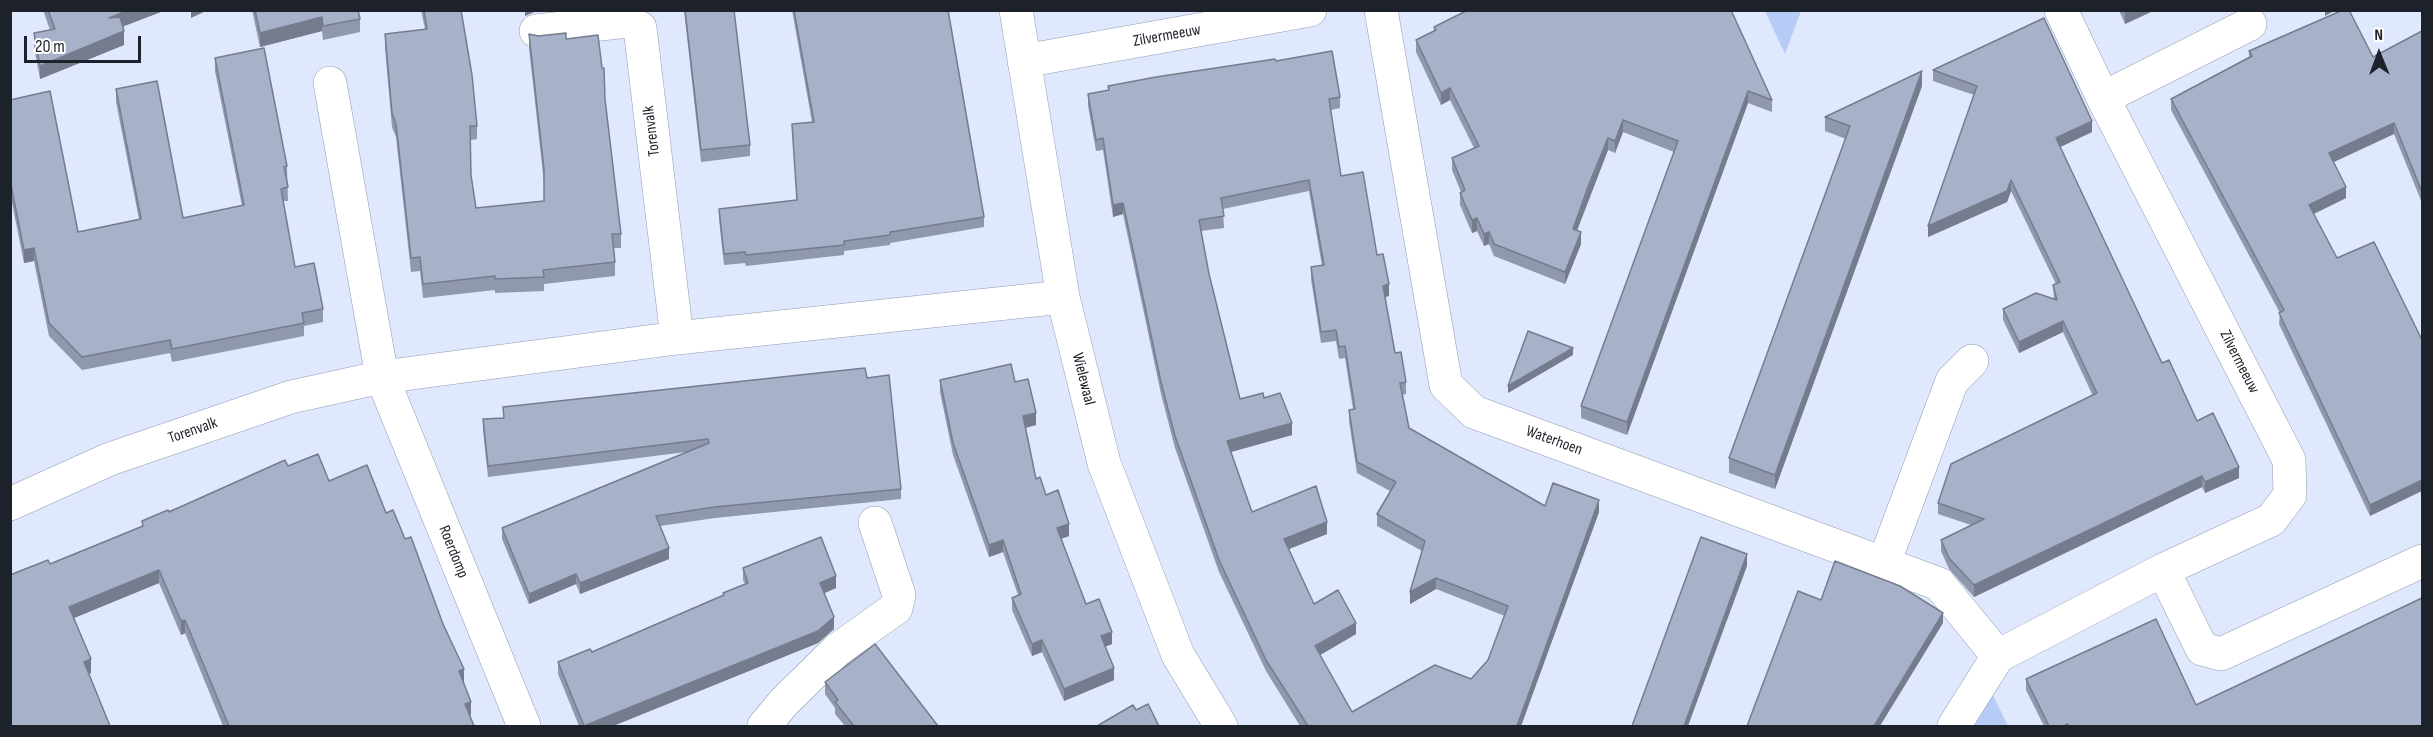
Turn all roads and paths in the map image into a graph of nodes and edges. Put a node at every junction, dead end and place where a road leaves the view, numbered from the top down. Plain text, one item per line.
1 (1016, 10) edge
2 (1310, 10) edge
3 (1381, 10) edge
4 (2061, 10) edge
5 (2250, 24) dead end
6 (536, 31) dead end
7 (1024, 61) junction
8 (330, 83) dead end
9 (2103, 98) junction
10 (1063, 297) junction
11 (676, 338) junction
12 (1972, 361) dead end
13 (382, 377) junction
14 (10, 504) edge
15 (875, 523) dead end
16 (2422, 561) edge
17 (1884, 563) junction
18 (2163, 570) junction
19 (1998, 656) junction
20 (524, 726) edge
21 (764, 726) edge
22 (1221, 726) edge
23 (1954, 726) edge

1 - 7 street, Wielewaal
2 - 7 street, Zilvermeeuw
3 - 17 street, Waterhoen
4 - 9 street, Zilvermeeuw
5 - 9 street
6 - 11 street, Torenvalk
7 - 10 street, Wielewaal
8 - 13 street
9 - 18 street, Zilvermeeuw
10 - 11 street, Torenvalk
10 - 22 street, Wielewaal
11 - 13 street, Torenvalk
12 - 17 street
13 - 14 street, Torenvalk
13 - 20 street, Roerdomp
15 - 21 street
16 - 18 street
17 - 19 street, Waterhoen
18 - 19 street, Zilvermeeuw
19 - 23 street

